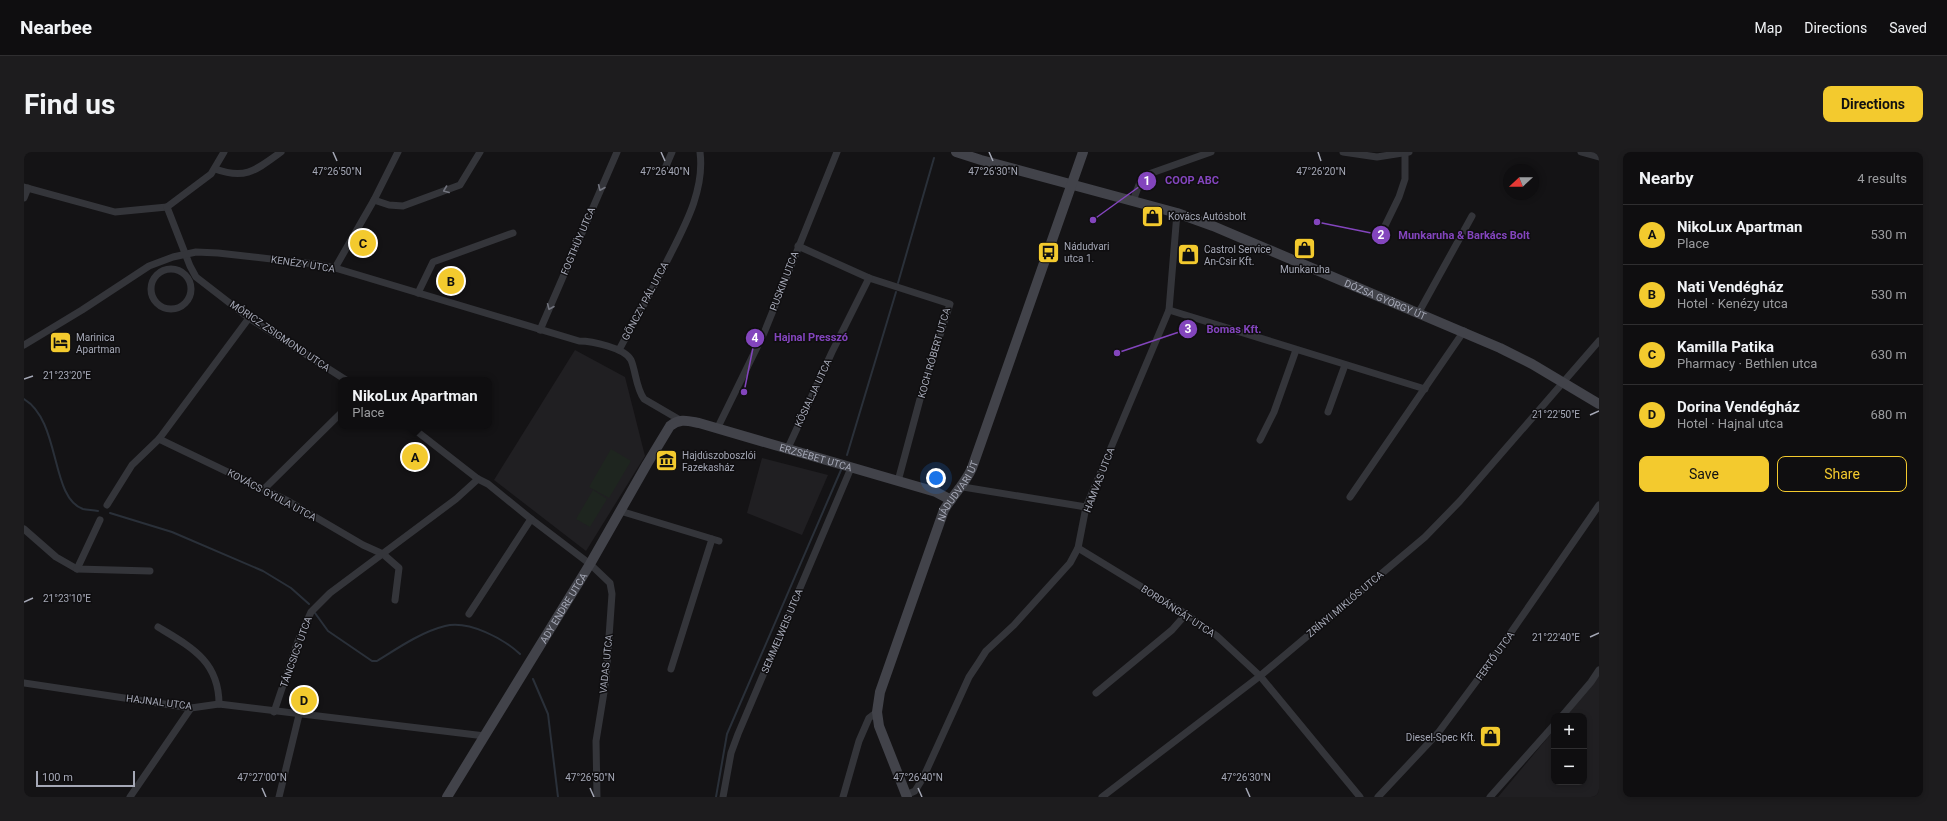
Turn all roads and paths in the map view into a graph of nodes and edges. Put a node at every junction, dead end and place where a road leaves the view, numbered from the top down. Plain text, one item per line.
1 (224, 152) edge
2 (281, 152) edge
3 (398, 152) edge
4 (480, 152) edge
5 (616, 152) edge
6 (672, 152) edge
7 (700, 152) edge
8 (836, 152) edge
9 (956, 152) edge
10 (1083, 152) edge
11 (1211, 152) edge
12 (1343, 152) edge
13 (1407, 152) edge
14 (1581, 152) edge
15 (1599, 157) edge
16 (666, 166) dead end
17 (215, 169) junction
18 (1071, 185) junction
19 (26, 187) edge
20 (24, 198) edge
21 (374, 200) junction
22 (1133, 201) junction
23 (168, 207) junction
24 (1177, 213) junction
25 (1472, 216) dead end
26 (513, 233) dead end
27 (1381, 234) dead end
28 (798, 246) junction
29 (185, 254) junction
30 (335, 268) junction
31 (196, 277) junction
32 (869, 278) junction
33 (189, 281) junction
34 (418, 293) junction
35 (1169, 310) junction
36 (1419, 312) junction
37 (249, 318) junction
38 (540, 330) junction
39 (1464, 331) junction
40 (1599, 341) edge
41 (24, 344) edge
42 (619, 350) junction
43 (1296, 350) junction
44 (1346, 365) junction
45 (342, 377) edge
46 (1562, 382) junction
47 (1426, 389) junction
48 (1599, 404) edge
49 (1328, 412) dead end
50 (338, 416) edge
51 (680, 420) junction
52 (414, 429) edge
53 (717, 429) junction
54 (159, 439) junction
55 (1260, 440) dead end
56 (787, 450) junction
57 (851, 468) junction
58 (478, 479) junction
59 (898, 481) junction
60 (963, 487) junction
61 (264, 489) junction
62 (1350, 497) dead end
63 (951, 500) junction
64 (1599, 504) edge
65 (108, 505) dead end
66 (1086, 507) junction
67 (620, 511) junction
68 (530, 519) junction
69 (100, 520) dead end
70 (24, 529) edge
71 (1078, 548) junction
72 (383, 554) junction
73 (590, 564) junction
74 (77, 569) junction
75 (150, 571) dead end
76 (394, 600) dead end
77 (469, 614) dead end
78 (1186, 614) junction
79 (158, 627) dead end
80 (671, 669) dead end
81 (1599, 670) edge
82 (1260, 676) junction
83 (24, 682) edge
84 (1096, 693) dead end
85 (218, 704) junction
86 (191, 708) junction
87 (274, 712) junction
88 (877, 712) junction
89 (1565, 713) edge
90 (299, 715) junction
91 (1551, 728) edge
92 (485, 736) junction
93 (907, 796) edge
94 (130, 797) edge
95 (279, 797) edge
96 (447, 797) edge
97 (597, 797) edge
98 (723, 797) edge
99 (843, 797) edge
100 (1102, 797) edge
101 (1360, 797) edge
102 (1378, 797) edge
103 (1490, 797) edge

1 - 17 street
2 - 17 street
3 - 21 street
4 -> 21 street
5 -> 38 street, FOGTHÜY UTCA
6 - 16 street
7 - 42 street, GÖNCZY PÁL UTCA
8 - 28 street, PUSKIN UTCA
9 - 18 main road, DÓZSA GYÖRGY ÚT
10 - 18 main road, NÁDUDVARI ÚT
11 - 22 street
12 - 13 street
13 - 27 street
14 - 15 street
17 - 23 street
18 - 22 main road, DÓZSA GYÖRGY ÚT
18 - 60 main road, NÁDUDVARI ÚT
19 - 20 street
19 - 23 street
21 - 30 street
22 - 24 main road, DÓZSA GYÖRGY ÚT
23 - 29 street, MÓRICZ ZSIGMOND UTCA
24 - 35 street, HAMVAS UTCA
24 - 36 main road, DÓZSA GYÖRGY ÚT
25 - 36 street
26 - 34 street
28 - 32 street
28 - 53 street, PUSKIN UTCA
29 - 30 street, KENÉZY UTCA
29 - 31 street, MÓRICZ ZSIGMOND UTCA
29 - 41 street, KENÉZY UTCA
30 - 34 street, KENÉZY UTCA
31 - 33 street
31 - 37 street, MÓRICZ ZSIGMOND UTCA
32 - 56 street, KÖSIALJA UTCA
32 - 59 street, KOCH RÓBERT UTCA
33 - 33 street
34 - 38 street, KENÉZY UTCA
35 - 43 street
35 - 66 street, HAMVAS UTCA
36 - 39 main road, DÓZSA GYÖRGY ÚT
37 - 45 street, MÓRICZ ZSIGMOND UTCA
37 - 54 street
38 - 42 street, KENÉZY UTCA
39 - 46 main road, DÓZSA GYÖRGY ÚT
39 - 47 street
40 - 46 street, ZRÍNYI MIKLÓS UTCA
42 - 51 street, GÖNCZY PÁL UTCA
43 - 44 street
43 - 55 street
44 - 47 street
44 - 49 street
46 - 48 main road, DÓZSA GYÖRGY ÚT
46 - 82 street, ZRÍNYI MIKLÓS UTCA
47 - 62 street
50 - 61 street
51 - 53 main road, ERZSÉBET UTCA
51 - 67 main road, ADY ENDRE UTCA
52 - 58 street
53 - 56 main road, ERZSÉBET UTCA
54 - 61 street, KOVÁCS GYULA UTCA
54 - 65 street
56 - 57 main road, ERZSÉBET UTCA
57 - 59 main road, ERZSÉBET UTCA
57 - 98 street, SEMMELWEIS UTCA
58 - 68 street
58 - 72 street, TÁNCSICS UTCA
59 - 63 main road, ERZSÉBET UTCA
60 - 63 main road, NÁDUDVARI ÚT
60 - 66 street
61 - 72 street, KOVÁCS GYULA UTCA
63 - 88 main road, NÁDUDVARI ÚT
64 - 102 street, FERTŐ UTCA
66 - 71 street, HAMVAS UTCA
67 - 73 main road, ADY ENDRE UTCA
67 - 80 street
68 - 73 street
68 - 77 street
69 - 74 street
70 - 74 street
71 - 78 street, BORDÁNGÁT UTCA
71 - 93 street, HAMVAS UTCA
72 - 76 street
72 - 87 street, TÁNCSICS UTCA
73 - 92 main road, ADY ENDRE UTCA
73 - 97 street, VADAS UTCA
74 - 75 street
78 - 82 street, BORDÁNGÁT UTCA
78 - 84 street
79 - 85 street
81 - 89 street
82 - 100 street, ZRÍNYI MIKLÓS UTCA
82 - 101 street, BORDÁNGÁT UTCA
83 - 86 street, HAJNAL UTCA
85 - 86 street, HAJNAL UTCA
85 - 87 street, HAJNAL UTCA
86 - 94 street
87 - 90 street, HAJNAL UTCA
88 - 93 main road, NÁDUDVARI ÚT
88 - 99 street
90 - 92 street, HAJNAL UTCA
90 - 95 street
91 - 103 street
92 - 96 main road, ADY ENDRE UTCA

